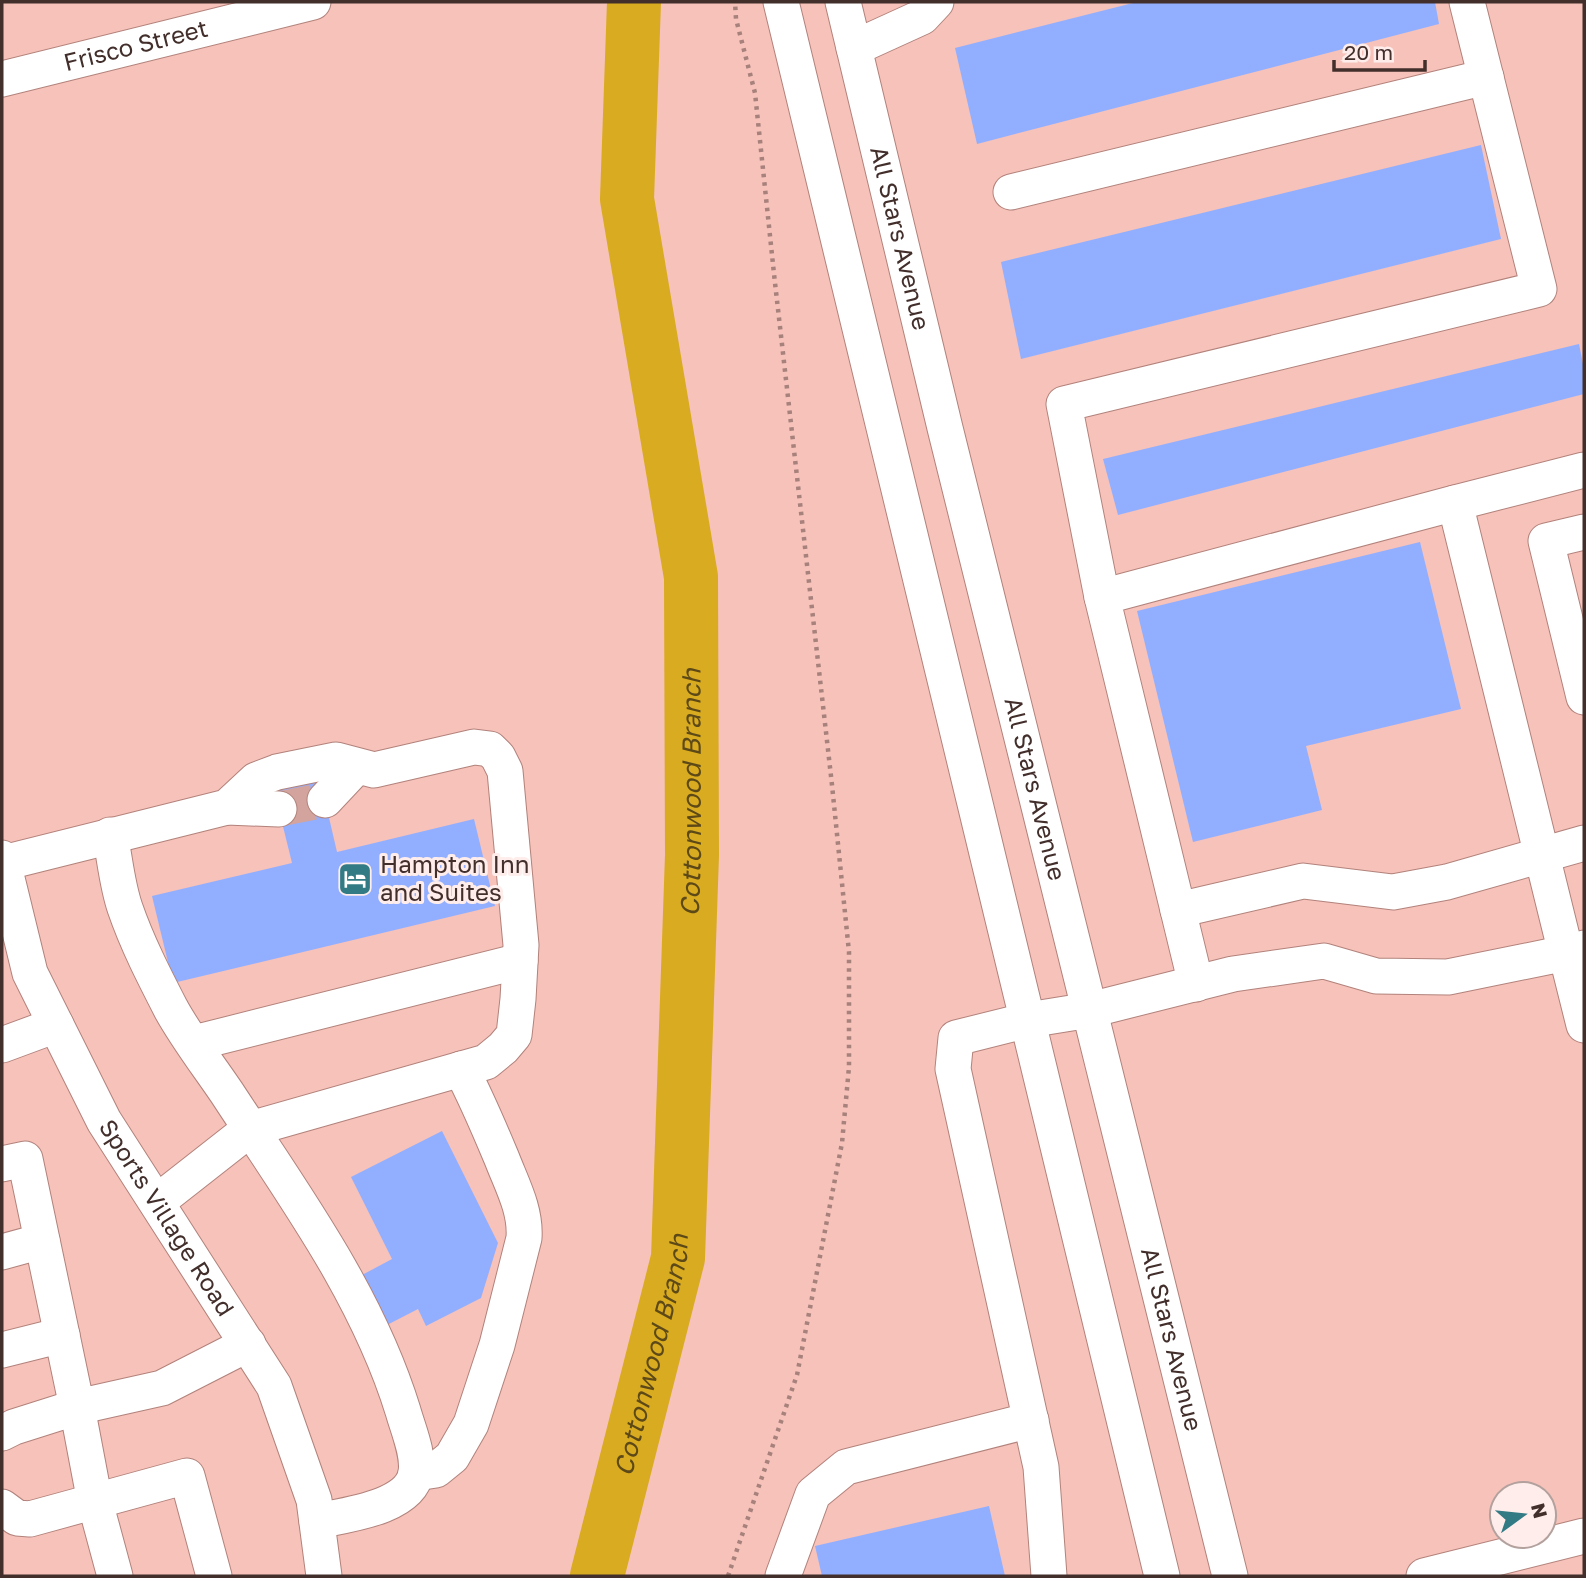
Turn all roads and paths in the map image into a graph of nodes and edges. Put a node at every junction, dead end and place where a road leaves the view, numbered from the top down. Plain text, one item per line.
1 (313, 2) edge
2 (735, 2) edge
3 (781, 2) edge
4 (843, 2) edge
5 (936, 2) edge
6 (1467, 2) edge
7 (854, 48) junction
8 (1486, 77) junction
9 (2, 79) edge
10 (1011, 192) dead end
11 (1584, 470) edge
12 (1455, 503) junction
13 (966, 511) junction
14 (907, 521) junction
15 (1584, 532) edge
16 (1102, 597) junction
17 (1584, 697) edge
18 (356, 767) junction
19 (325, 800) tunnel mouth
20 (227, 807) junction
21 (279, 809) tunnel mouth
22 (110, 835) junction
23 (1584, 844) edge
24 (1542, 855) junction
25 (2, 860) edge
26 (1178, 910) junction
27 (1575, 950) edge
28 (520, 961) junction
29 (1196, 984) junction
30 (1090, 1010) junction
31 (1028, 1020) junction
32 (1584, 1025) edge
33 (57, 1026) junction
34 (194, 1043) junction
35 (2, 1045) edge
36 (461, 1069) junction
37 (250, 1129) junction
38 (2, 1164) edge
39 (157, 1202) junction
40 (42, 1241) junction
41 (2, 1252) edge
42 (62, 1335) junction
43 (248, 1344) junction
44 (2, 1350) edge
45 (77, 1407) junction
46 (1031, 1420) junction
47 (2, 1433) edge
48 (416, 1473) junction
49 (95, 1502) junction
50 (2, 1507) edge
51 (317, 1521) junction
52 (1584, 1536) edge
53 (115, 1576) edge
54 (214, 1576) edge
55 (324, 1576) edge
56 (728, 1576) edge
57 (783, 1576) edge
58 (1049, 1576) edge
59 (1162, 1576) edge
60 (1230, 1576) edge
61 (1424, 1576) edge

1 - 9 street, Frisco Street
2 - 56 path
3 - 14 street
4 - 7 street, All Stars Avenue
5 - 7 street
6 - 8 street
7 - 13 street, All Stars Avenue
8 - 10 street
8 - 16 street
11 - 12 street
12 - 16 street
12 - 24 street
13 - 14 street
13 - 30 street, All Stars Avenue
14 - 31 street
15 - 17 street
16 - 26 street
18 - 19 street
18 - 20 street
18 - 28 street
20 - 21 street
20 - 22 street
22 - 25 street
22 - 34 street
23 - 24 street
24 - 26 street
24 - 27 street
25 - 33 street, Sports Village Road
26 - 29 street
27 - 29 street
27 - 32 street
28 - 34 street
28 - 36 street
29 - 30 street
30 - 31 street
30 - 60 street, All Stars Avenue
31 - 46 street
31 - 59 street
33 - 35 street
33 - 39 street, Sports Village Road
34 - 37 street
36 - 37 street
36 - 48 street
37 - 39 street
37 - 48 street
38 - 40 street
39 - 43 street, Sports Village Road
40 - 41 street
40 - 42 street
42 - 44 street
42 - 45 street
43 - 45 street
43 - 51 street, Sports Village Road
45 - 47 street
45 - 49 street
46 - 57 street
46 - 58 street
48 - 51 street
49 - 50 street
49 - 53 street
49 - 54 street
51 - 55 street, Sports Village Road
52 - 61 street

